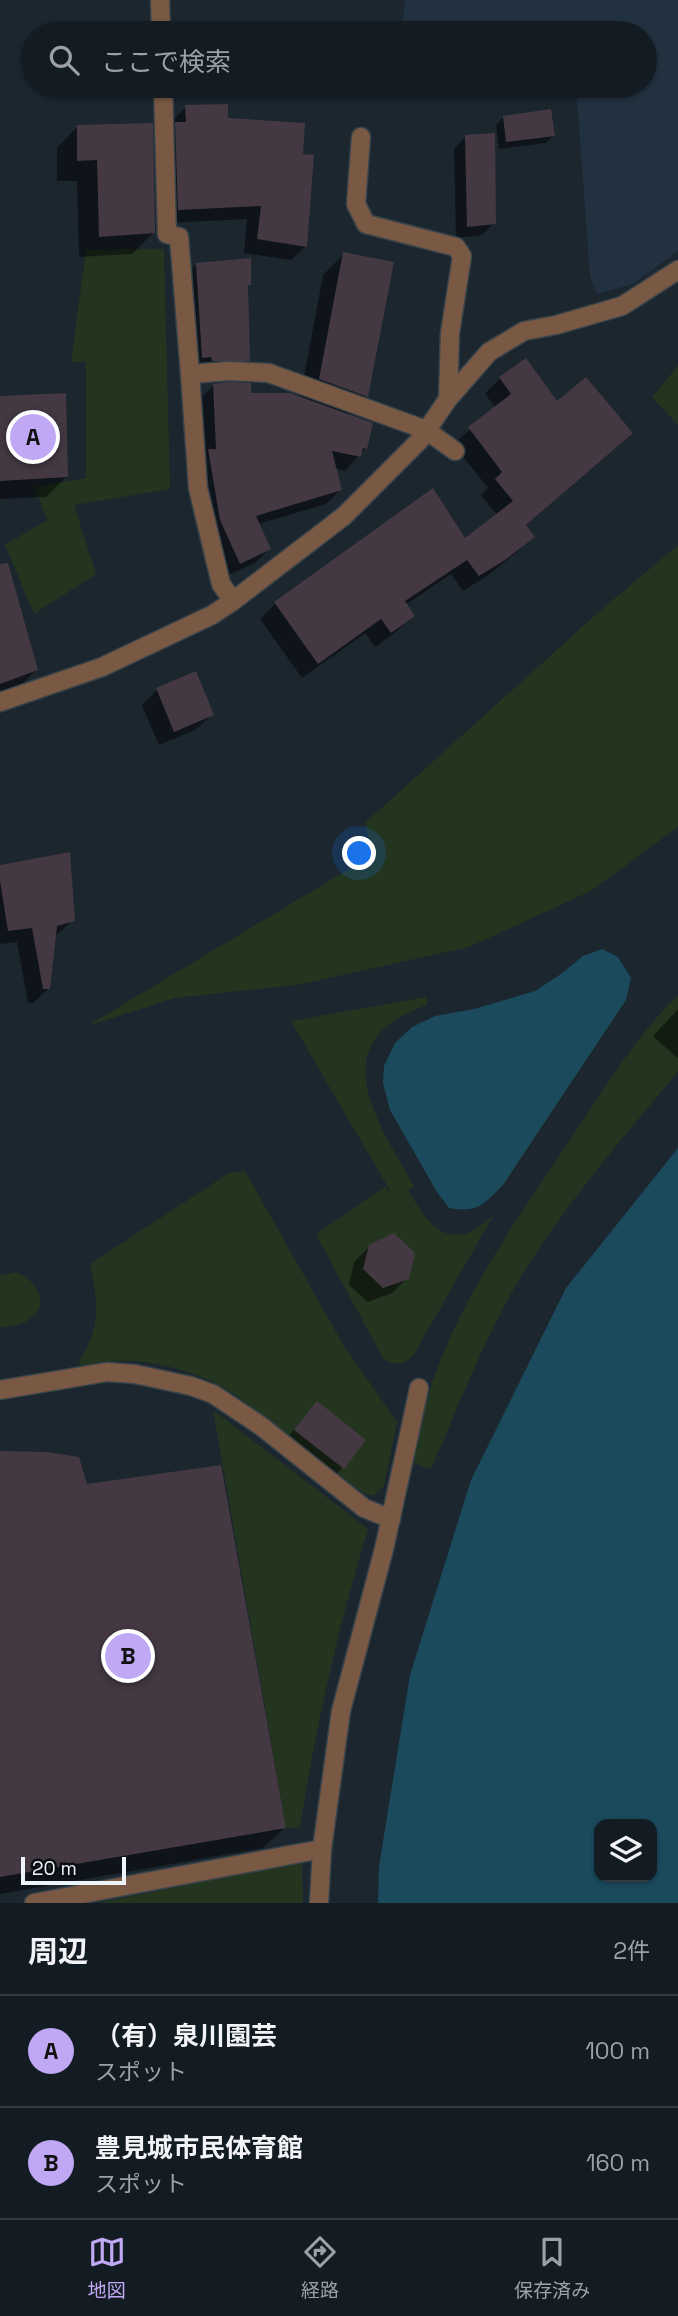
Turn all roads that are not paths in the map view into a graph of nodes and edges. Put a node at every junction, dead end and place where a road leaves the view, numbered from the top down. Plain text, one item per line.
1 (160, 0) edge
2 (161, 21) edge
3 (163, 98) edge
4 (361, 137) dead end
5 (678, 270) edge
6 (190, 374) junction
7 (447, 399) junction
8 (426, 430) junction
9 (455, 451) dead end
10 (233, 601) junction
11 (0, 702) edge
12 (419, 1388) dead end
13 (0, 1391) edge
14 (391, 1519) junction
15 (322, 1849) junction
16 (34, 1903) edge
17 (319, 1903) edge

1 - 2 street
3 - 6 street
4 - 7 street
5 - 7 street
6 - 8 street
6 - 10 street
7 - 8 street
8 - 9 street
8 - 10 street
10 - 11 street
12 - 14 street
13 - 14 street
14 - 15 street
15 - 16 street
15 - 17 street

